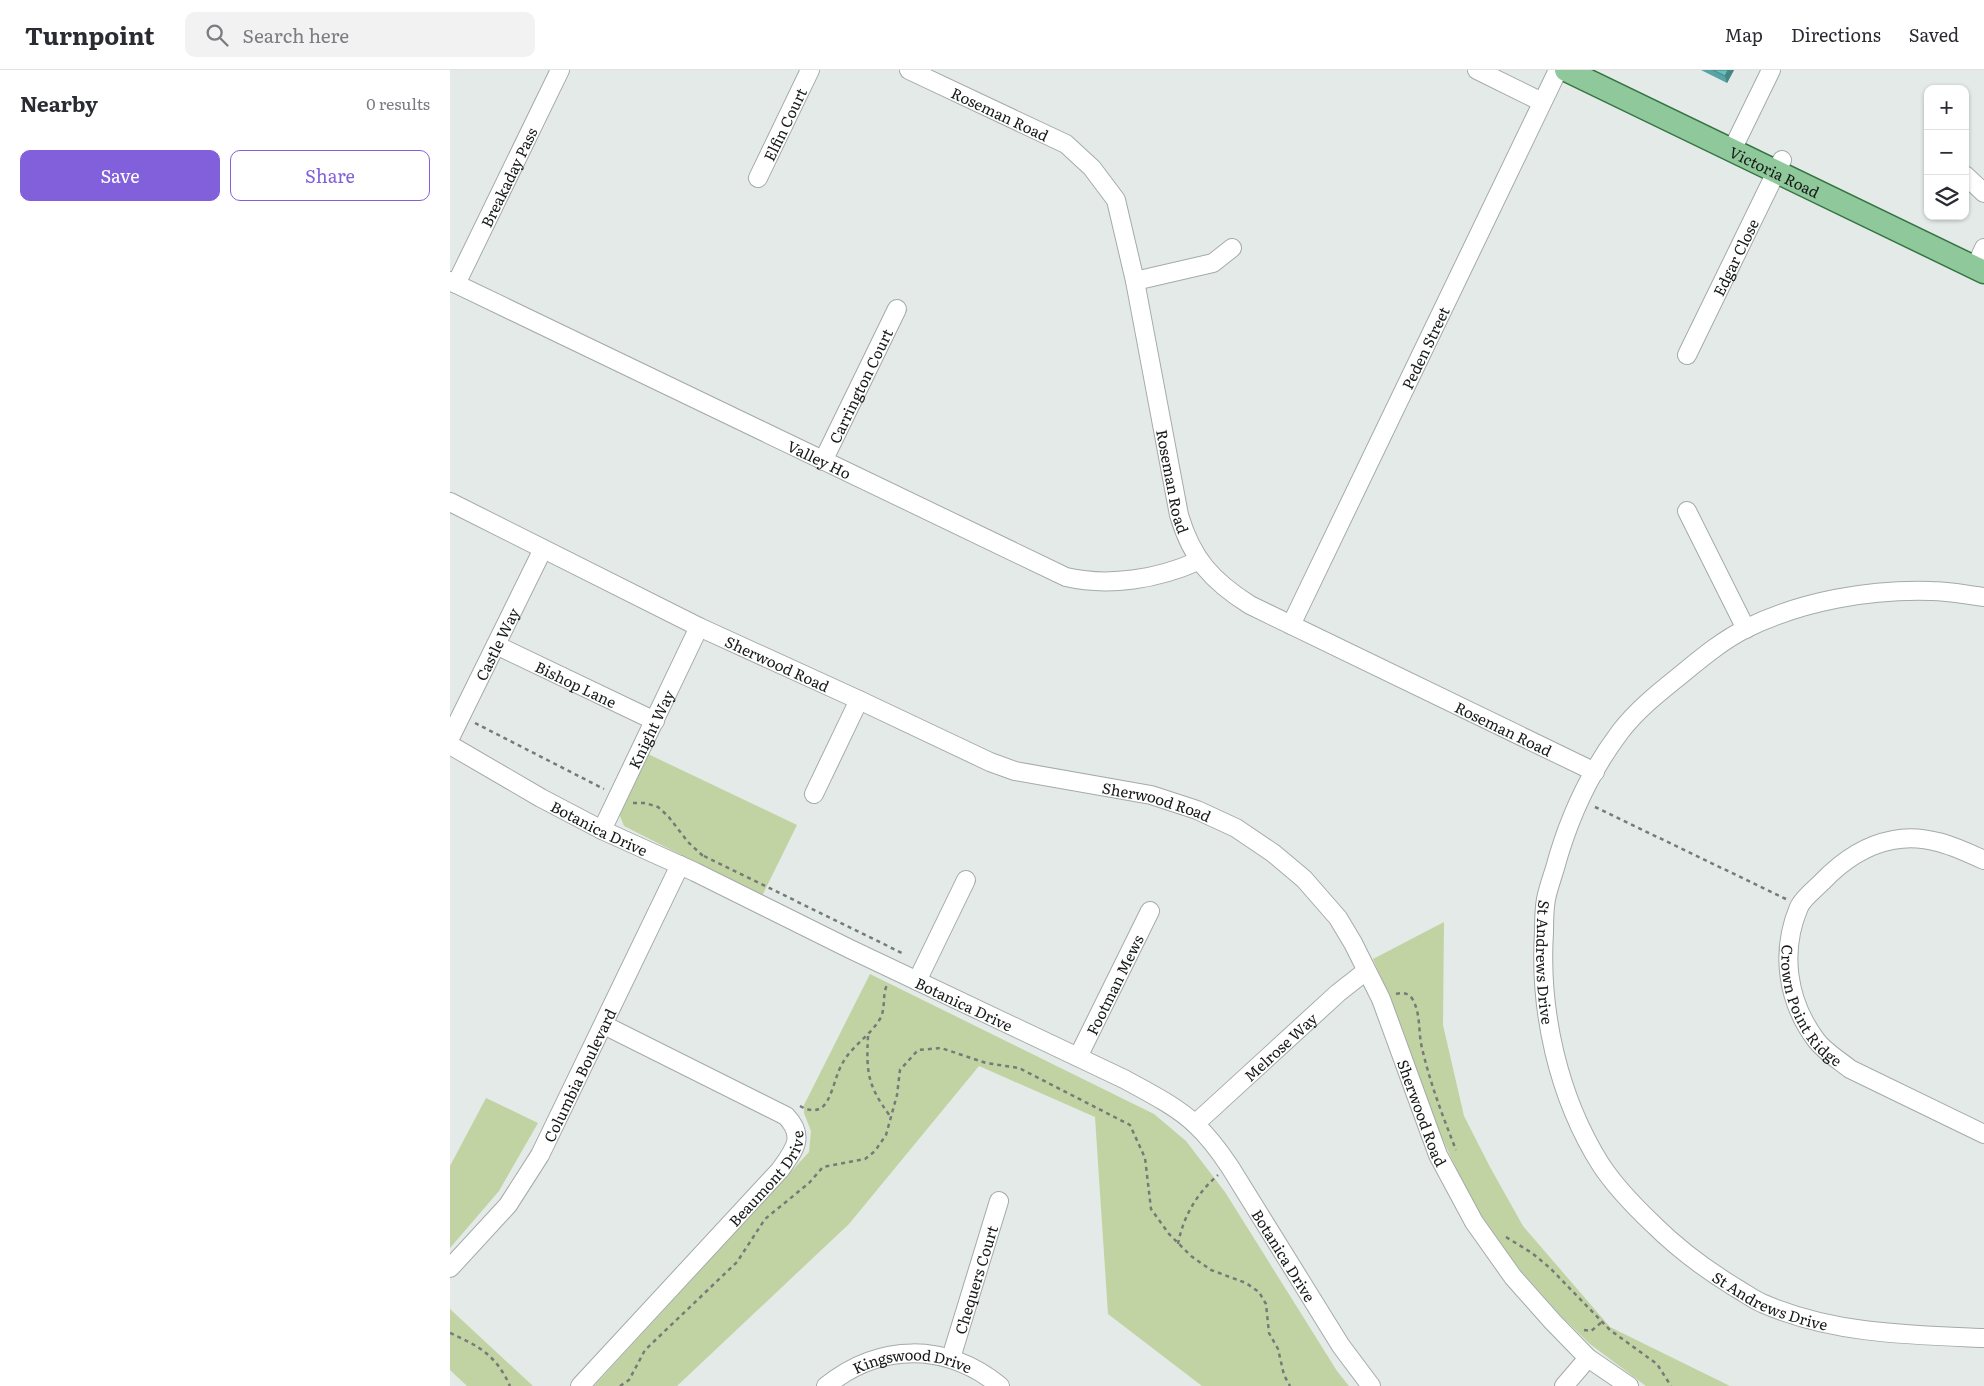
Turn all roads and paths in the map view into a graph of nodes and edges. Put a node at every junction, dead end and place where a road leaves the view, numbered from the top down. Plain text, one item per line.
1 (560, 70) edge
2 (810, 70) edge
3 (909, 70) edge
4 (1477, 70) edge
5 (1558, 70) edge
6 (1566, 70) edge
7 (1597, 70) edge
8 (1771, 70) edge
9 (1542, 102) junction
10 (1735, 144) junction
11 (1779, 166) junction
12 (1966, 175) edge
13 (758, 178) dead end
14 (1984, 193) edge
15 (1232, 248) dead end
16 (1981, 260) edge
17 (1135, 281) junction
18 (453, 283) edge
19 (897, 309) dead end
20 (1687, 355) dead end
21 (823, 461) junction
22 (450, 502) edge
23 (1688, 511) dead end
24 (543, 549) junction
25 (1198, 561) junction
26 (1984, 597) edge
27 (1291, 625) junction
28 (699, 627) junction
29 (1746, 629) junction
30 (496, 645) junction
31 (859, 700) junction
32 (460, 716) junction
33 (655, 721) junction
34 (450, 738) edge
35 (450, 745) edge
36 (1595, 772) junction
37 (814, 794) dead end
38 (617, 796) junction
39 (1580, 800) junction
40 (602, 830) junction
41 (704, 856) junction
42 (1984, 860) edge
43 (688, 869) junction
44 (966, 880) dead end
45 (1800, 905) junction
46 (1150, 911) dead end
47 (894, 970) junction
48 (1366, 971) junction
49 (917, 981) junction
50 (1380, 999) junction
51 (604, 1025) junction
52 (868, 1035) junction
53 (1078, 1058) junction
54 (786, 1116) junction
55 (890, 1116) junction
56 (1195, 1124) junction
57 (1984, 1134) edge
58 (1457, 1155) dead end
59 (1230, 1167) junction
60 (999, 1201) dead end
61 (1505, 1236) dead end
62 (1178, 1244) junction
63 (450, 1268) edge
64 (450, 1333) edge
65 (1984, 1338) edge
66 (951, 1358) junction
67 (1588, 1358) junction
68 (510, 1386) edge
69 (580, 1386) edge
70 (620, 1386) edge
71 (826, 1386) edge
72 (1000, 1386) edge
73 (1290, 1386) edge
74 (1371, 1386) edge
75 (1564, 1386) edge
76 (1629, 1386) edge
77 (1671, 1386) edge

1 - 18 street, Breakaday Pass
2 - 13 street, Elfin Court
3 - 17 street, Roseman Road
4 - 9 street
5 - 9 street, Peden Street
6 - 10 main road, Victoria Road
7 - 10 main road, Victoria Road
8 - 10 street
9 - 27 street, Peden Street
10 - 11 main road, Victoria Road
11 - 16 main road, Victoria Road
11 - 20 street, Edgar Close
12 - 14 street
15 - 17 street
17 - 25 street, Roseman Road
18 - 21 street, Valley Ho
19 - 21 street, Carrington Court
21 - 25 street, Valley Ho
22 - 24 street, Sherwood Road
23 - 29 street
24 - 28 street, Sherwood Road
24 - 30 street, Castle Way
25 - 27 street, Roseman Road
26 - 29 street, St Andrews Drive
27 - 36 street, Roseman Road
28 - 31 street, Sherwood Road
28 - 33 street, Knight Way
29 - 36 street, St Andrews Drive
30 - 32 street, Castle Way
30 - 33 street, Bishop Lane
31 - 37 street
31 - 48 street, Sherwood Road
32 - 34 street, Castle Way
32 - 38 path
33 - 38 street, Knight Way
35 - 40 street, Botanica Drive
36 - 39 street, St Andrews Drive
38 - 40 street, Knight Way
38 - 41 path
39 - 45 path
39 - 65 street, St Andrews Drive
40 - 43 street, Botanica Drive
41 - 43 path
41 - 47 path
42 - 45 street, Crown Point Ridge
43 - 47 street, Botanica Drive
43 - 51 street, Columbia Boulevard
44 - 49 street
45 - 57 street, Crown Point Ridge
46 - 53 street, Footman Mews
47 - 49 street, Botanica Drive
47 - 52 path
48 - 50 street, Sherwood Road
48 - 56 street, Melrose Way
49 - 53 street, Botanica Drive
50 - 58 path
50 - 67 street, Sherwood Road
51 - 54 street, Beaumont Drive
51 - 63 street, Columbia Boulevard
52 - 54 path
52 - 55 path
53 - 56 street, Botanica Drive
54 - 69 street, Beaumont Drive
55 - 62 path
55 - 70 path
56 - 59 street, Botanica Drive
59 - 62 path
59 - 74 street, Botanica Drive
60 - 66 street, Chequers Court
61 - 77 path
62 - 73 path
64 - 68 path
66 - 71 street, Kingswood Drive
66 - 72 street, Kingswood Drive
67 - 75 street
67 - 76 street, Sherwood Road

